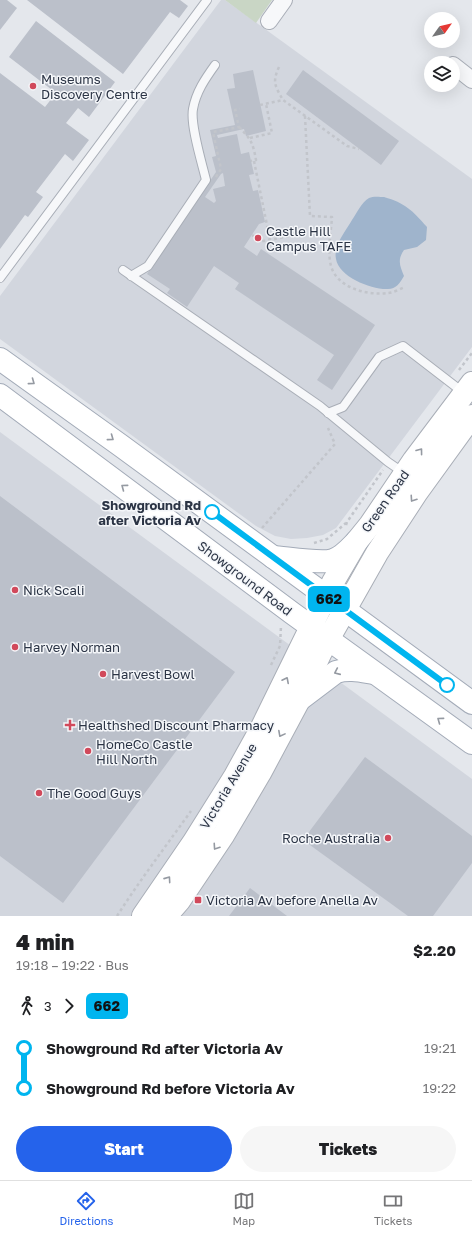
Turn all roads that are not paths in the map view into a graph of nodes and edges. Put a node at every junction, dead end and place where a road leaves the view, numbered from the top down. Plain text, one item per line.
1 (207, 0) edge
2 (284, 0) edge
3 (269, 21) dead end
4 (215, 65) dead end
5 (460, 70) edge
6 (472, 80) edge
7 (123, 270) dead end
8 (131, 276) junction
9 (0, 278) edge
10 (0, 359) edge
11 (468, 388) edge
12 (0, 395) edge
13 (328, 413) junction
14 (472, 416) edge
15 (404, 473) junction
16 (358, 541) junction
17 (274, 557) junction
18 (326, 596) junction
19 (344, 609) junction
20 (320, 633) junction
21 (375, 673) junction
22 (299, 700) junction
23 (472, 703) edge
24 (472, 743) edge
25 (143, 916) edge
26 (166, 916) edge

1 - 9 lane
2 - 3 street
4 - 8 lane
5 - 6 street
7 - 8 lane
8 - 13 lane
10 -> 17 main road
11 - 13 lane
15 -> 11 main road, Green Road
20 -> 12 main road, Showground Road
13 - 15 lane
14 -> 19 main road, Green Road
15 - 16 main road, Green Road
16 - 17 main road
16 - 18 main road, Green Road
17 - 18 main road
18 - 19 main road
18 - 20 main road, Green Road
19 - 20 main road, Green Road
19 - 23 main road
20 - 21 main road, Showground Road
20 - 22 main road, Victoria Avenue
25 -> 20 main road, Victoria Avenue
21 -> 22 main road
24 -> 21 main road, Showground Road
22 -> 26 main road, Victoria Avenue

